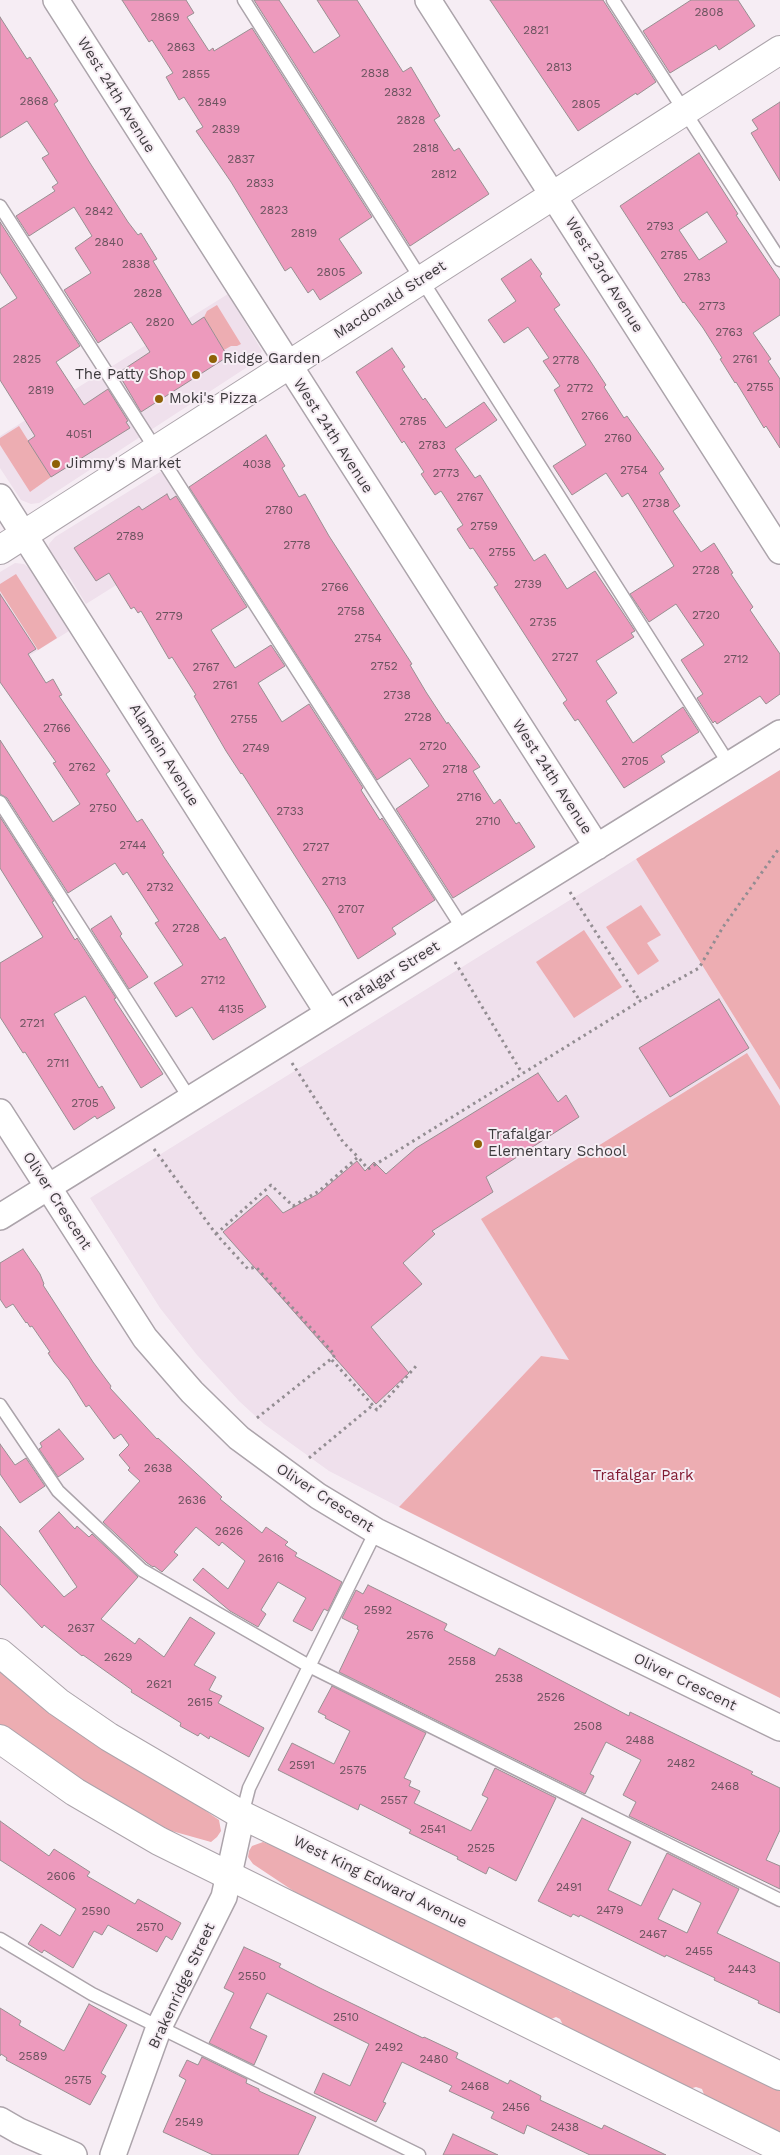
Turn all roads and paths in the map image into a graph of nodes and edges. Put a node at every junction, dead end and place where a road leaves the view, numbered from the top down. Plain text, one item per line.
1 (56, 0) edge
2 (244, 0) edge
3 (428, 0) edge
4 (614, 0) edge
5 (780, 50) edge
6 (685, 111) junction
7 (553, 195) junction
8 (0, 206) edge
9 (780, 260) edge
10 (421, 281) junction
11 (288, 366) junction
12 (156, 449) junction
13 (0, 497) edge
14 (24, 535) junction
15 (0, 550) edge
16 (780, 551) edge
17 (780, 733) edge
18 (729, 764) junction
19 (0, 802) edge
20 (597, 846) junction
21 (780, 847) edge
22 (570, 892) dead end
23 (463, 930) junction
24 (455, 962) dead end
25 (640, 1001) junction
26 (328, 1013) junction
27 (292, 1063) dead end
28 (522, 1073) junction
29 (190, 1099) junction
30 (0, 1112) edge
31 (154, 1148) dead end
32 (358, 1158) junction
33 (47, 1187) junction
34 (0, 1216) edge
35 (216, 1234) junction
36 (331, 1359) junction
37 (417, 1365) dead end
38 (0, 1405) edge
39 (373, 1405) junction
40 (257, 1418) dead end
41 (310, 1458) dead end
42 (376, 1531) junction
43 (0, 1653) edge
44 (309, 1666) junction
45 (780, 1728) edge
46 (0, 1739) edge
47 (242, 1815) junction
48 (228, 1876) junction
49 (780, 1900) edge
50 (0, 1939) edge
51 (160, 2027) junction
52 (780, 2076) edge
53 (0, 2120) edge
54 (780, 2148) edge
55 (74, 2155) edge
56 (113, 2155) edge
57 (419, 2155) edge

1 - 11 street, West 24th Avenue
2 - 10 lane
3 - 7 street, West 23rd Avenue
4 - 6 lane
5 - 6 main road, Macdonald Street
6 - 7 main road, Macdonald Street
6 - 9 lane
7 - 10 main road, Macdonald Street
7 - 16 street, West 23rd Avenue
8 - 12 lane
10 - 11 main road, Macdonald Street
10 - 18 lane
11 - 12 main road, Macdonald Street
11 - 20 street, West 24th Avenue
12 - 14 main road, Macdonald Street
12 - 23 lane
13 - 14 street, Alamein Avenue
14 - 15 main road, Macdonald Street
14 - 26 street, Alamein Avenue
17 - 18 street, Trafalgar Street
18 - 20 street, Trafalgar Street
19 - 29 lane
20 - 23 street, Trafalgar Street
21 - 25 path
22 - 25 path
23 - 26 street, Trafalgar Street
24 - 28 path
25 - 28 path
26 - 29 street, Trafalgar Street
27 - 32 path
28 - 32 path
29 - 33 street, Trafalgar Street
30 - 33 street, Oliver Crescent
31 - 35 path
32 - 35 path
33 - 34 street, Trafalgar Street
33 - 42 street, Oliver Crescent
35 - 36 path
36 - 39 path
36 - 40 path
37 - 39 path
38 - 44 lane
39 - 41 path
42 - 44 lane
42 - 45 street, Oliver Crescent
43 - 47 main road, West King Edward Avenue
44 - 47 lane
44 - 49 lane
46 - 48 main road
47 - 48 street, Brakenridge Street
47 - 52 main road, West King Edward Avenue
48 - 51 street, Brakenridge Street
48 - 54 main road
50 - 51 lane
51 - 56 street, Brakenridge Street
51 - 57 lane
53 - 55 street

